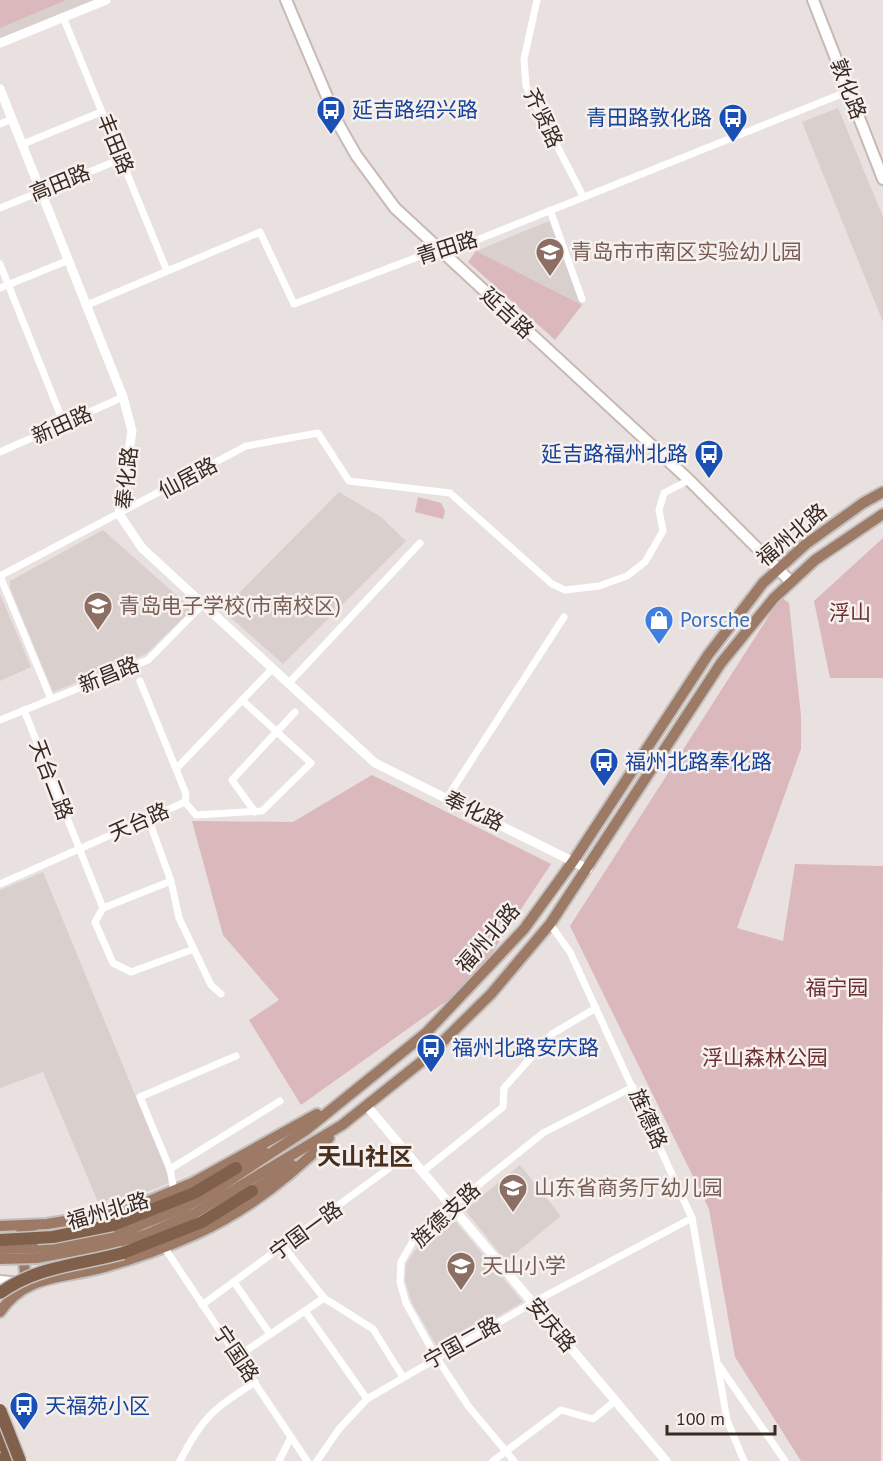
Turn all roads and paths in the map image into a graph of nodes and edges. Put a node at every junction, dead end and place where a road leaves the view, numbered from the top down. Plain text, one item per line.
1 (106, 0) edge
2 (286, 0) edge
3 (537, 0) edge
4 (813, 0) edge
5 (63, 17) junction
6 (0, 43) edge
7 (0, 88) edge
8 (849, 91) junction
9 (101, 112) junction
10 (12, 119) junction
11 (0, 124) edge
12 (23, 144) junction
13 (120, 159) junction
14 (883, 178) edge
15 (42, 190) junction
16 (583, 196) junction
17 (0, 208) edge
18 (550, 210) junction
19 (442, 254) junction
20 (69, 260) junction
21 (0, 264) edge
22 (167, 271) junction
23 (8, 285) junction
24 (0, 288) edge
25 (582, 299) dead end
26 (87, 305) junction
27 (123, 397) junction
28 (64, 424) junction
29 (0, 452) edge
30 (689, 480) junction
31 (883, 492) edge
32 (119, 514) junction
33 (883, 514) edge
34 (420, 543) dead end
35 (778, 567) junction
36 (0, 576) edge
37 (790, 581) junction
38 (202, 605) junction
39 (564, 617) dead end
40 (272, 669) junction
41 (140, 681) dead end
42 (288, 684) junction
43 (51, 699) junction
44 (242, 700) junction
45 (24, 710) junction
46 (295, 712) dead end
47 (0, 720) edge
48 (277, 731) junction
49 (176, 769) junction
50 (447, 798) junction
51 (185, 802) junction
52 (255, 812) junction
53 (148, 818) junction
54 (77, 849) junction
55 (574, 860) junction
56 (588, 869) junction
57 (171, 881) junction
58 (0, 884) edge
59 (103, 908) junction
60 (550, 924) junction
61 (194, 949) junction
62 (221, 994) dead end
63 (596, 1008) junction
64 (236, 1056) dead end
65 (633, 1087) junction
66 (280, 1101) dead end
67 (334, 1104) junction
68 (367, 1106) junction
69 (305, 1121) junction
70 (342, 1125) junction
71 (318, 1148) junction
72 (408, 1155) junction
73 (236, 1168) joint
74 (170, 1169) junction
75 (422, 1172) junction
76 (174, 1191) junction
77 (252, 1191) joint
78 (451, 1207) junction
79 (692, 1218) junction
80 (39, 1225) junction
81 (0, 1226) edge
82 (0, 1240) edge
83 (284, 1246) junction
84 (164, 1248) junction
85 (0, 1249) edge
86 (35, 1253) junction
87 (0, 1259) edge
88 (0, 1281) edge
89 (234, 1282) junction
90 (31, 1284) junction
91 (0, 1293) edge
92 (324, 1298) junction
93 (532, 1303) junction
94 (202, 1305) junction
95 (305, 1311) junction
96 (0, 1312) edge
97 (270, 1334) junction
98 (238, 1356) junction
99 (436, 1357) junction
100 (717, 1362) junction
101 (404, 1377) junction
102 (255, 1382) junction
103 (367, 1399) junction
104 (0, 1401) edge
105 (615, 1401) junction
106 (2, 1415) edge
107 (0, 1435) edge
108 (291, 1437) junction
109 (505, 1450) junction
110 (11, 1461) edge
111 (20, 1461) edge
112 (180, 1461) edge
113 (279, 1461) edge
114 (307, 1461) edge
115 (317, 1461) edge
116 (493, 1461) edge
117 (514, 1461) edge
118 (666, 1461) edge
119 (744, 1461) edge
120 (785, 1461) edge

1 - 5 street
2 - 19 main road, 延吉路
3 - 16 street, 齐贤路
4 - 8 main road, 敦化路
5 - 6 street
5 - 9 street, 丰田路
7 - 10 street, 奉化路
8 - 14 main road, 敦化路
8 - 16 street, 青田路
9 - 12 street
9 - 13 street, 丰田路
10 - 11 street
10 - 12 street, 奉化路
12 - 15 street, 奉化路
13 - 15 street, 高田路
13 - 22 street, 丰田路
15 - 17 street, 高田路
15 - 20 street, 奉化路
16 - 18 street, 青田路
18 - 19 street, 青田路
18 - 25 street
19 - 22 street, 青田路
19 - 30 main road, 延吉路
20 - 23 street
20 - 26 street, 奉化路
21 - 23 street
22 - 26 street, 青田路
23 - 24 street
23 - 28 street
26 - 27 street, 奉化路
27 - 28 street, 新田路
27 - 32 street, 奉化路
28 - 29 street, 新田路
30 - 32 street, 仙居路
30 - 35 main road, 延吉路
31 - 35 main road, 福州北路
32 - 36 street, 仙居路
32 - 38 street, 奉化路
33 - 37 main road, 福州北路
34 - 42 street
35 - 37 main road, 延吉路
35 - 55 main road, 福州北路
36 - 43 street
37 - 56 main road, 福州北路
38 - 40 street, 奉化路
38 - 43 street, 新昌路
39 - 50 street
40 - 42 street, 奉化路
40 - 44 street
41 - 49 street, 天台路
42 - 50 street, 奉化路
43 - 45 street, 新昌路
44 - 48 street
44 - 49 street
45 - 47 street, 新昌路
45 - 54 street, 天台二路
46 - 48 street
48 - 52 street
48 - 52 street
49 - 51 street, 天台路
50 - 55 street, 奉化路
51 - 52 street
51 - 53 street, 天台路
53 - 54 street, 天台路
53 - 57 street
54 - 58 street, 天台路
54 - 59 street, 天台二路
55 - 56 street, 奉化路
55 - 67 main road, 福州北路
56 - 60 main road, 福州北路
57 - 59 street
57 - 61 street
59 - 61 street
60 - 63 street, 旌德路
60 - 68 main road, 福州北路
61 - 62 street
63 - 65 street, 旌德路
63 - 75 street
64 - 74 street
65 - 78 street, 旌德支路
65 - 79 street, 旌德路
66 - 74 street
67 - 69 main road
67 - 86 main road, 福州北路
68 - 70 main road, 福州北路
68 - 72 street, 安庆路
69 - 73 main road
69 - 76 main road
70 - 71 main road
70 - 86 main road, 福州北路
71 - 77 main road
71 - 84 main road
72 - 75 street, 安庆路
72 - 83 street, 宁国一路
73 - 82 highway, bridge
74 - 76 street
75 - 78 street, 安庆路
76 - 80 main road
77 - 91 highway, bridge
78 - 93 street, 安庆路
78 - 99 street, 旌德支路
79 - 93 street, 宁国二路
79 - 100 street, 旌德路
80 - 81 main road
80 - 90 main road
83 - 89 street, 宁国一路
83 - 92 street
84 - 90 main road
84 - 94 street, 宁国路
85 - 86 main road, 福州北路, bridge
86 - 87 main road, 福州北路, bridge
88 - 90 main road
89 - 94 street, 宁国一路
89 - 97 street
90 - 96 main road
92 - 95 street
92 - 101 street
93 - 99 street, 宁国二路
93 - 105 street, 安庆路
94 - 98 street, 宁国路
95 - 97 street
95 - 103 street
97 - 98 street
98 - 102 street, 宁国路
99 - 101 street, 宁国二路
99 - 109 street, 旌德支路
100 - 119 street, 旌德路
100 - 120 street, 旌德路
101 - 103 street, 宁国二路
102 - 108 street, 宁国路
102 - 112 street
103 - 115 street, 宁国二路
104 - 106 main road
105 - 109 street
105 - 118 street, 安庆路
106 - 111 highway, bridge
107 - 110 highway
108 - 113 street
108 - 114 street, 宁国路
109 - 116 street
109 - 117 street, 旌德支路

